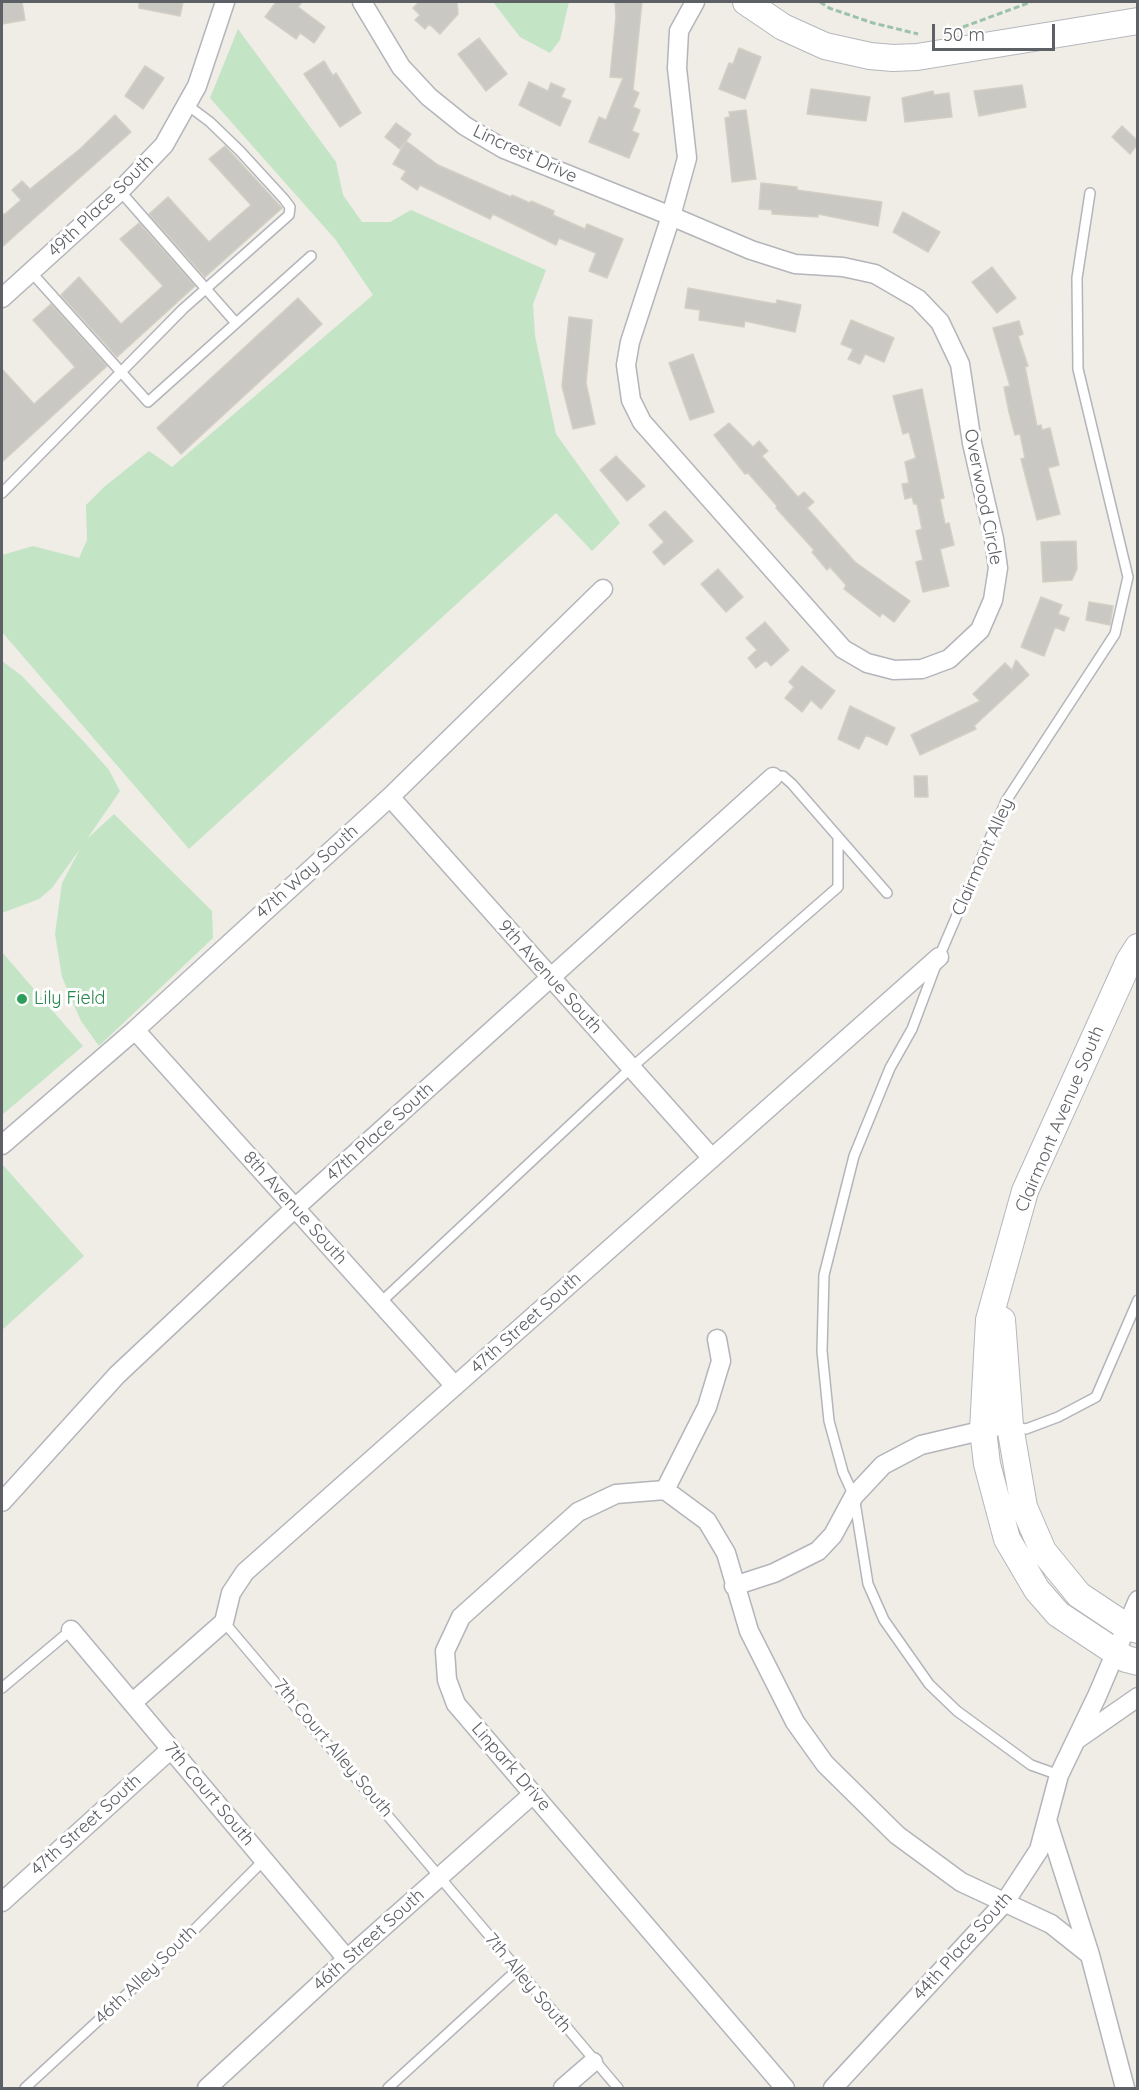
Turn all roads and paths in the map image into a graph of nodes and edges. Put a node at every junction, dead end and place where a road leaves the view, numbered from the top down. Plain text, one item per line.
1 (225, 2) edge
2 (362, 2) edge
3 (695, 2) edge
4 (746, 2) edge
5 (820, 2) edge
6 (1031, 2) edge
7 (1137, 21) edge
8 (956, 30) dead end
9 (927, 35) dead end
10 (186, 104) junction
11 (120, 191) junction
12 (1090, 193) dead end
13 (671, 216) junction
14 (311, 256) dead end
15 (31, 272) junction
16 (206, 288) junction
17 (2, 298) edge
18 (236, 323) junction
19 (122, 372) junction
20 (2, 493) edge
21 (603, 589) dead end
22 (773, 777) joint
23 (390, 797) junction
24 (838, 837) junction
25 (887, 893) dead end
26 (1137, 947) edge
27 (939, 957) junction
28 (551, 978) junction
29 (135, 1030) junction
30 (631, 1068) junction
31 (2, 1145) edge
32 (711, 1157) junction
33 (295, 1208) junction
34 (996, 1297) junction
35 (1137, 1300) edge
36 (380, 1303) junction
37 (717, 1339) dead end
38 (455, 1386) junction
39 (1010, 1426) junction
40 (983, 1430) junction
41 (665, 1490) junction
42 (854, 1496) junction
43 (2, 1502) edge
44 (735, 1586) junction
45 (1137, 1600) edge
46 (224, 1622) junction
47 (71, 1629) joint
48 (1132, 1629) edge
49 (1126, 1657) edge
50 (2, 1688) edge
51 (1137, 1697) edge
52 (132, 1703) junction
53 (1075, 1741) junction
54 (171, 1749) junction
55 (1059, 1775) junction
56 (533, 1794) junction
57 (1047, 1820) junction
58 (264, 1860) junction
59 (441, 1875) junction
60 (2, 1902) edge
61 (1005, 1902) junction
62 (1090, 1955) junction
63 (347, 1959) junction
64 (517, 1970) junction
65 (593, 2062) junction
66 (25, 2088) edge
67 (207, 2088) edge
68 (388, 2088) edge
69 (563, 2088) edge
70 (618, 2088) edge
71 (785, 2088) edge
72 (834, 2088) edge
73 (1125, 2088) edge

1 - 10 street, 49th Place South
2 - 13 street, Lincrest Drive
3 - 13 street, Overwood Circle
4 - 7 street
5 - 9 path
6 - 8 path
10 - 11 street, 49th Place South
10 - 16 lane
11 - 15 street, 49th Place South
11 - 16 lane
12 - 27 lane, Clairmont Alley
13 - 13 street, Overwood Circle
14 - 18 lane
15 - 17 street, 49th Place South
15 - 19 lane
16 - 18 lane
16 - 19 lane
18 - 19 lane
19 - 20 lane
21 - 23 street, 47th Way South
22 - 24 lane
22 - 28 street, 47th Place South
23 - 28 street, 9th Avenue South
23 - 29 street, 47th Way South
24 - 25 lane
24 - 30 lane
26 - 34 street, Clairmont Avenue South
27 - 32 street, 47th Street South
27 - 42 lane, Clairmont Alley
28 - 30 street, 9th Avenue South
28 - 33 street, 47th Place South
29 - 31 street, 47th Way South
29 - 33 street, 8th Avenue South
30 - 32 street, 9th Avenue South
30 - 36 lane
32 - 38 street, 47th Street South
33 - 36 street, 8th Avenue South
33 - 43 street, 47th Place South
34 - 39 street, Clairmont Avenue South
34 - 40 street, Clairmont Avenue South
35 - 39 lane
36 - 38 street, 8th Avenue South
37 - 41 street
38 - 46 street, 47th Street South
39 - 40 street
39 - 48 street, Clairmont Avenue South
40 - 42 street
40 - 49 street, Clairmont Avenue South
41 - 44 street
41 - 56 street, Linpark Drive
42 - 44 street
42 - 55 lane, Clairmont Alley
44 - 61 street
45 - 48 street, 44th Place South
46 - 52 street
46 - 59 lane, 7th Court Alley South
47 - 50 lane
47 - 52 street, 7th Court South
48 - 49 street, 44th Place South
49 - 53 street, 44th Place South
51 - 53 street
52 - 54 street, 7th Court South
53 - 55 street, 44th Place South
54 - 58 street, 7th Court South
54 - 60 street, 47th Street South
55 - 57 street, 44th Place South
56 - 59 street, 46th Street South
56 - 71 street, Linpark Drive
57 - 61 street, 44th Place South
57 - 62 street
58 - 63 street, 7th Court South
58 - 66 lane, 46th Alley South
59 - 63 street, 46th Street South
59 - 64 lane, 7th Alley South
61 - 62 street
61 - 72 street, 44th Place South
62 - 73 street
63 - 67 street, 46th Street South
64 - 65 lane, 7th Alley South
64 - 68 lane
65 - 69 street
65 - 70 lane, 7th Alley South

